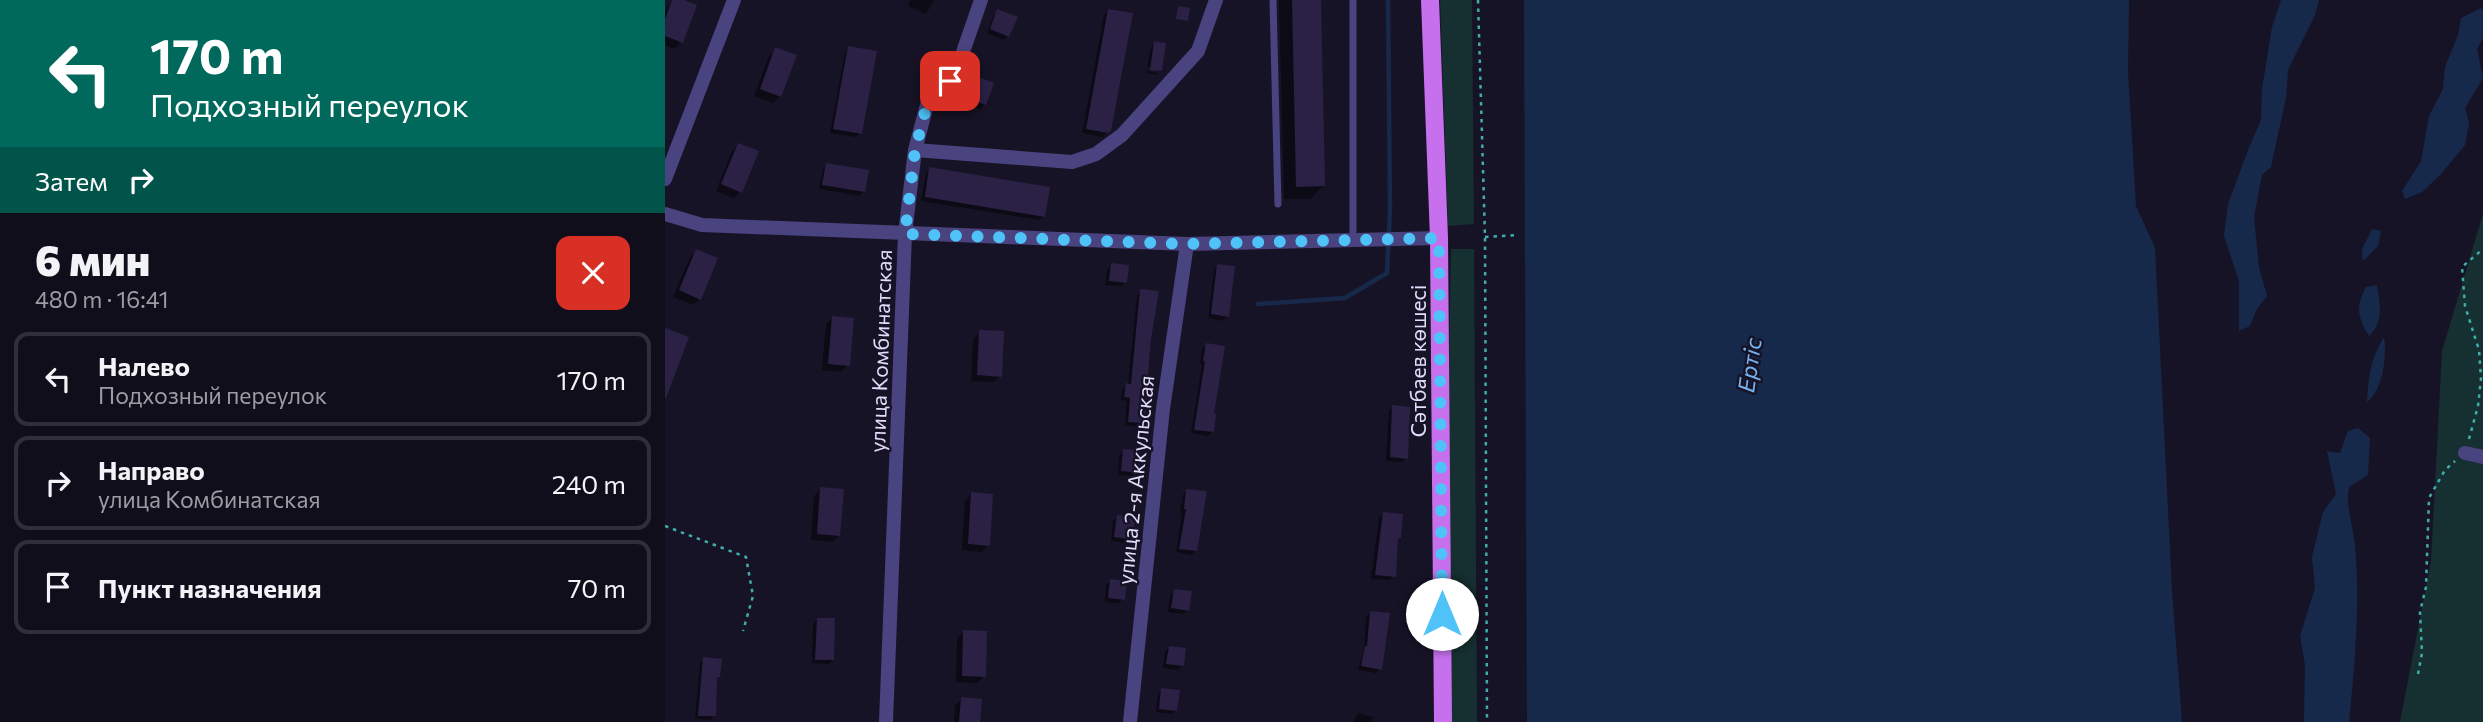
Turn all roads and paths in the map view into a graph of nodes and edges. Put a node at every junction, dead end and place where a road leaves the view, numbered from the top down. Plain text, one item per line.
1 (734, 0) edge
2 (981, 0) edge
3 (1216, 0) edge
4 (1273, 0) edge
5 (1353, 0) edge
6 (1430, 0) edge
7 (1478, 0) edge
8 (915, 150) junction
9 (665, 179) edge
10 (1278, 204) dead end
11 (665, 214) edge
12 (905, 234) junction
13 (1519, 235) dead end
14 (1486, 237) junction
15 (1439, 238) junction
16 (1353, 240) junction
17 (1187, 244) junction
18 (2483, 249) edge
19 (2465, 453) junction
20 (2483, 457) edge
21 (665, 526) edge
22 (743, 631) dead end
23 (2419, 674) dead end
24 (885, 722) edge
25 (1130, 722) edge
26 (1443, 722) edge
27 (1487, 722) edge

1 - 9 street
2 - 8 street, улица Комбинатская
3 - 8 street
4 - 10 lane
5 - 16 lane
6 - 15 main road, Сәтбаев көшесі
7 - 14 path
8 - 12 street, улица Комбинатская
11 - 12 street
12 - 17 street
12 - 24 street, улица Комбинатская
13 - 14 path
14 - 27 path
15 - 16 street
15 - 26 main road, Сәтбаев көшесі
16 - 17 street
17 - 25 street, улица 2-я Аккульская
18 - 19 path
19 - 20 street
19 - 23 path
21 - 22 path

